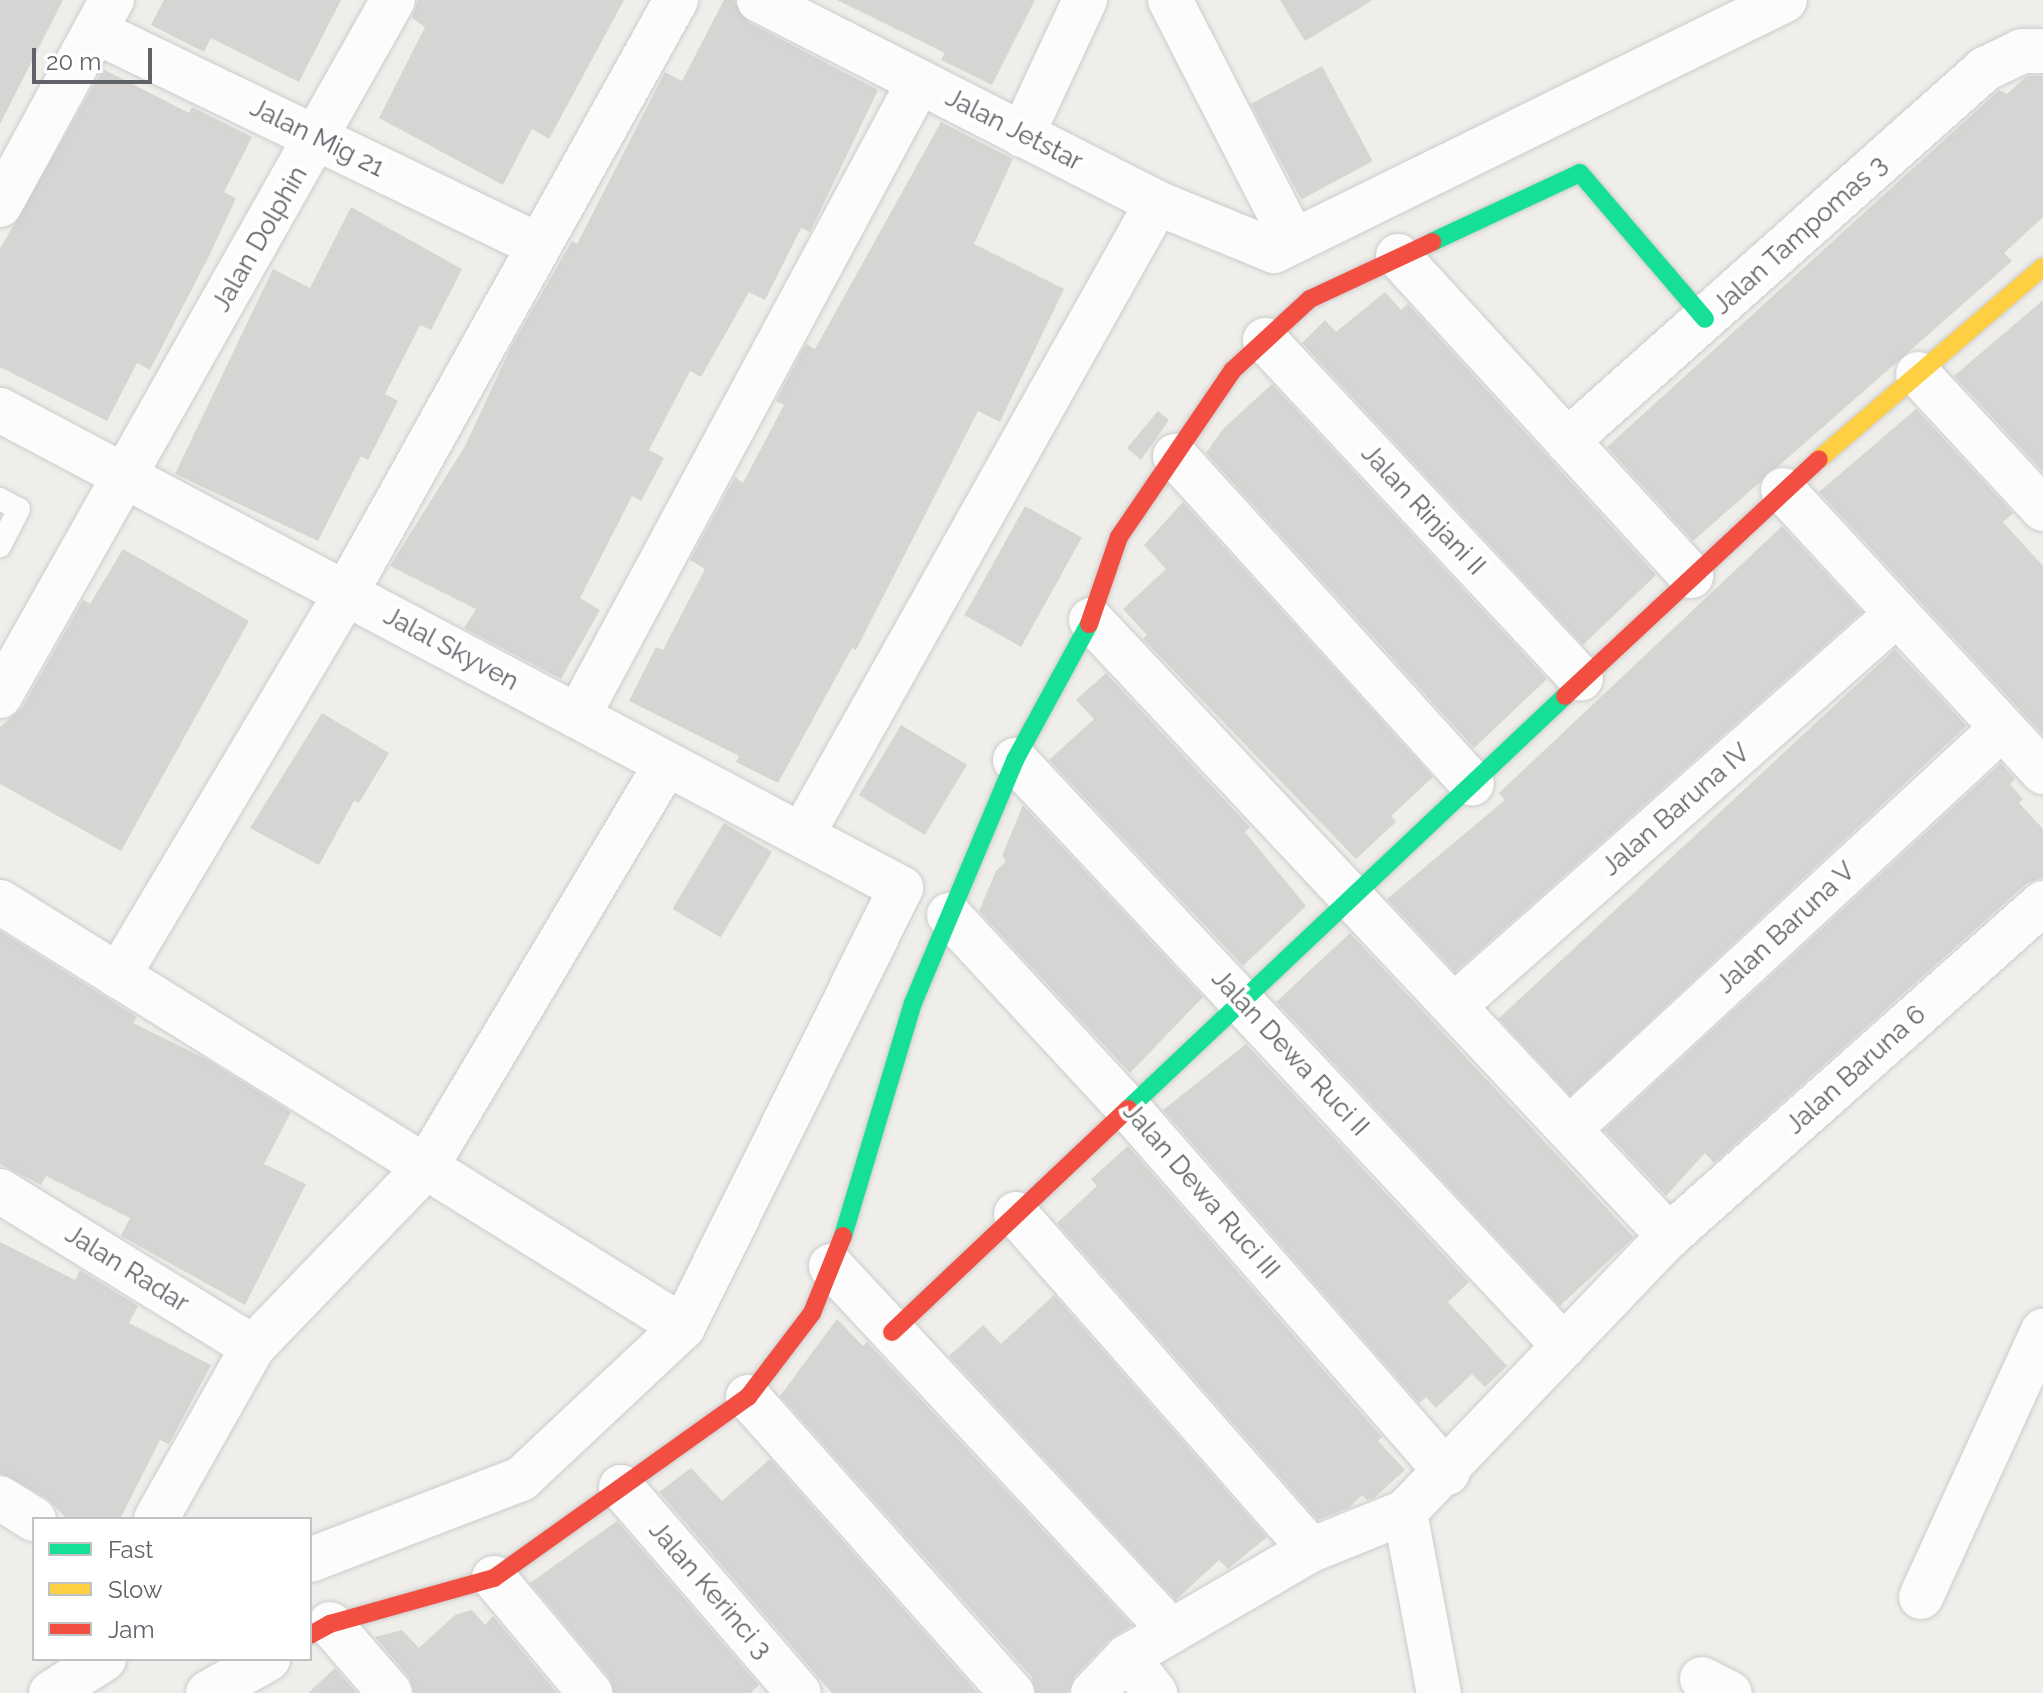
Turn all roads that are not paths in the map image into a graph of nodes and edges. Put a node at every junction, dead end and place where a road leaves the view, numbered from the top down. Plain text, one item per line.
1 (393, 0) edge
2 (676, 0) edge
3 (759, 0) edge
4 (1085, 0) edge
5 (1170, 0) edge
6 (1785, 0) edge
7 (104, 15) edge
8 (2043, 51) edge
9 (919, 82) junction
10 (1022, 135) junction
11 (317, 138) junction
12 (1157, 203) junction
13 (0, 205) edge
14 (539, 246) junction
15 (1284, 246) junction
16 (1398, 256) junction
17 (2043, 267) edge
18 (1705, 319) junction
19 (1265, 340) junction
20 (1918, 374) junction
21 (0, 410) edge
22 (1567, 441) junction
23 (1175, 456) junction
24 (124, 476) junction
25 (1783, 490) junction
26 (0, 499) edge
27 (2043, 509) edge
28 (0, 546) edge
29 (1691, 576) junction
30 (346, 593) junction
31 (1897, 614) junction
32 (1091, 620) junction
33 (1581, 679) junction
34 (0, 696) edge
35 (578, 716) junction
36 (2002, 728) junction
37 (1015, 760) junction
38 (666, 764) junction
39 (2043, 772) edge
40 (1472, 783) junction
41 (802, 835) junction
42 (1353, 896) junction
43 (0, 902) edge
44 (2043, 903) edge
45 (949, 915) junction
46 (118, 976) junction
47 (1241, 1002) junction
48 (1455, 1005) junction
49 (1128, 1108) junction
50 (1569, 1129) junction
51 (426, 1167) junction
52 (0, 1191) edge
53 (1016, 1214) junction
54 (1669, 1236) junction
55 (831, 1266) junction
56 (683, 1327) junction
57 (2043, 1331) edge
58 (892, 1332) junction
59 (1564, 1346) junction
60 (253, 1347) junction
61 (748, 1397) junction
62 (1447, 1473) junction
63 (621, 1487) junction
64 (0, 1498) edge
65 (1405, 1512) junction
66 (157, 1517) edge
67 (32, 1518) edge
68 (1311, 1550) junction
69 (312, 1559) edge
70 (494, 1578) junction
71 (1921, 1597) dead end
72 (320, 1629) edge
73 (1171, 1631) junction
74 (1127, 1657) junction
75 (101, 1661) edge
76 (264, 1661) edge
77 (51, 1693) edge
78 (208, 1693) edge
79 (390, 1693) edge
80 (590, 1693) edge
81 (799, 1693) edge
82 (1012, 1693) edge
83 (1093, 1693) edge
84 (1155, 1693) edge
85 (1439, 1693) edge

1 - 11 street, Jalan Dolphin
2 - 14 street
3 - 9 street, Jalan Jetstar
4 - 10 street
5 - 15 street
6 - 15 street
7 - 11 street, Jalan Mig 21
7 - 13 street
8 - 18 street, Jalan Tampomas 3
9 - 10 street, Jalan Jetstar
9 - 35 street
10 - 12 street, Jalan Jetstar
11 - 14 street, Jalan Mig 21
11 - 24 street, Jalan Dolphin
12 - 15 street, Jalan Jetstar
12 - 41 street
14 - 30 street
16 - 18 street
16 - 19 street
16 - 22 street
17 - 20 street
18 - 22 street, Jalan Tampomas 3
19 - 23 street
19 - 33 street, Jalan Rinjani II
20 - 25 street
20 - 27 street
21 - 24 street, Jalal Skyven
22 - 29 street
23 - 32 street
23 - 40 street
24 - 30 street, Jalal Skyven
24 - 34 street, Jalan Dolphin
25 - 29 street
25 - 31 street
26 - 28 lane
29 - 33 street
30 - 35 street, Jalal Skyven
30 - 46 street
31 - 36 street
31 - 48 street, Jalan Baruna IV
32 - 37 street
32 - 42 street
33 - 40 street
35 - 38 street, Jalal Skyven
36 - 39 street
36 - 50 street, Jalan Baruna V
37 - 45 street
37 - 47 street, Jalan Dewa Ruci II
38 - 41 street, Jalal Skyven
38 - 51 street
40 - 42 street
41 - 56 street, Jalal Skyven
42 - 47 street
42 - 48 street
43 - 46 street
44 - 54 street, Jalan Baruna 6
45 - 49 street, Jalan Dewa Ruci III
45 - 55 street
46 - 51 street
47 - 49 street
47 - 59 street, Jalan Dewa Ruci II
48 - 50 street
49 - 53 street
49 - 62 street, Jalan Dewa Ruci III
50 - 54 street
51 - 56 street
51 - 60 street
52 - 60 street, Jalan Radar
53 - 58 street
53 - 68 street
54 - 59 street, Jalan Baruna 6
55 - 58 street
55 - 61 street
56 - 69 street
57 - 71 street
58 - 73 street
59 - 62 street, Jalan Baruna 6
60 - 66 street
61 - 63 street
61 - 82 street
62 - 65 street, Jalan Baruna 6
63 - 70 street
63 - 81 street, Jalan Kerinci 3
64 - 67 street
65 - 68 street
65 - 85 street
68 - 73 street
70 - 72 street
70 - 80 street
72 - 79 street
73 - 74 street
74 - 83 street
74 - 84 street
75 - 77 street
76 - 78 street

